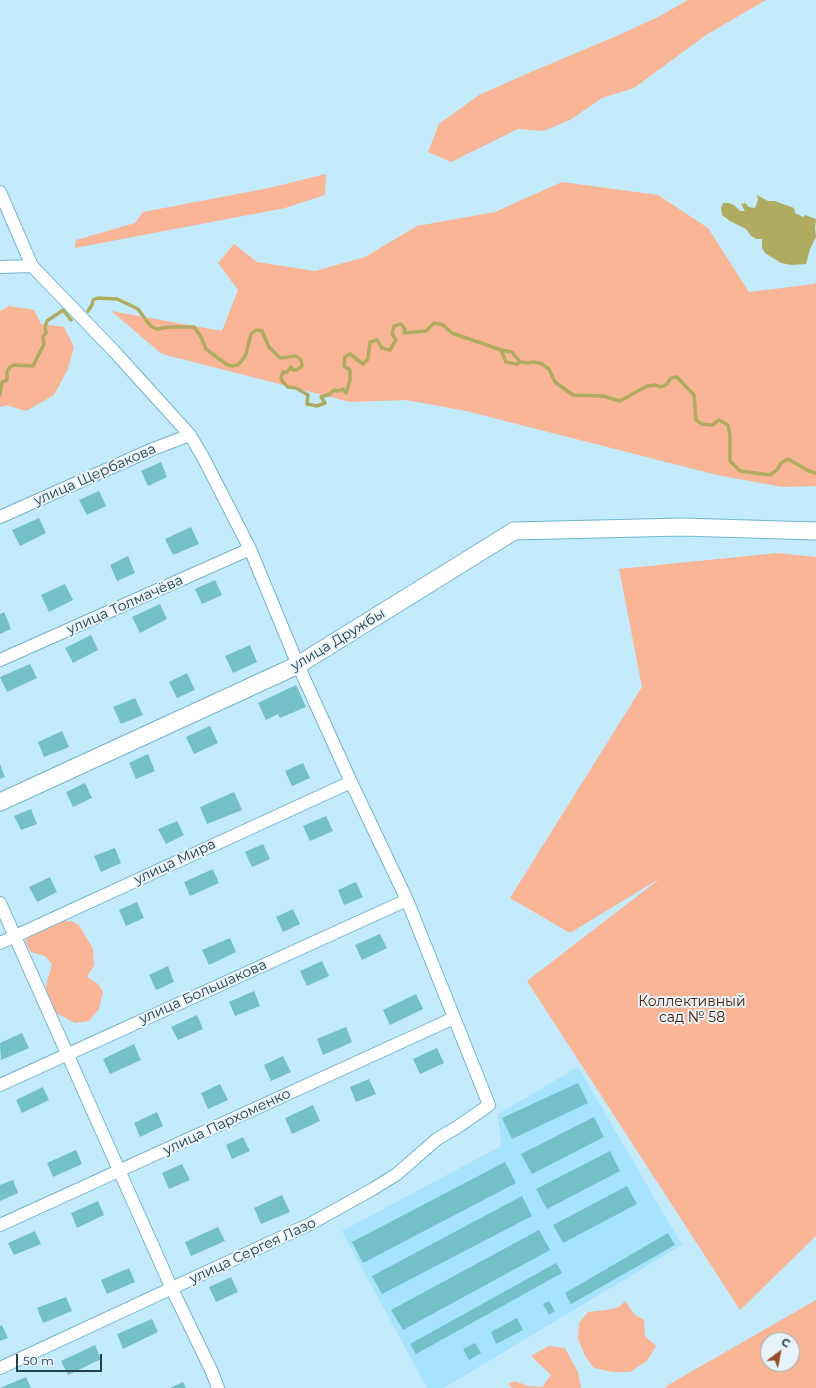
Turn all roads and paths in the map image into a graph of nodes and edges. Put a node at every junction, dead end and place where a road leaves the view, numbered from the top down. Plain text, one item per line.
1 (0, 192) edge
2 (32, 266) junction
3 (0, 267) edge
4 (190, 435) junction
5 (0, 517) edge
6 (816, 531) edge
7 (250, 549) junction
8 (0, 660) edge
9 (298, 665) junction
10 (351, 782) junction
11 (0, 802) edge
12 (407, 900) junction
13 (0, 903) edge
14 (14, 936) junction
15 (0, 943) edge
16 (454, 1018) junction
17 (67, 1054) junction
18 (0, 1085) edge
19 (120, 1171) junction
20 (0, 1225) edge
21 (172, 1289) junction
22 (0, 1368) edge
23 (218, 1388) edge

1 - 2 street
2 - 3 street
2 - 4 street
4 - 5 street, улица Щербакова
4 - 7 street
6 - 9 street, улица Дружбы
7 - 8 street, улица Толмачёва
7 - 9 street
9 - 10 street
9 - 11 street, улица Дружбы
10 - 12 street
10 - 14 street, улица Мира
12 - 16 street
12 - 17 street, улица Большакова
13 - 14 street
14 - 15 street, улица Мира
14 - 17 street
16 - 19 street, улица Пархоменко
16 - 21 street, улица Сергея Лазо
17 - 18 street, улица Большакова
17 - 19 street
19 - 20 street, улица Пархоменко
19 - 21 street
21 - 22 street, улица Сергея Лазо
21 - 23 street

